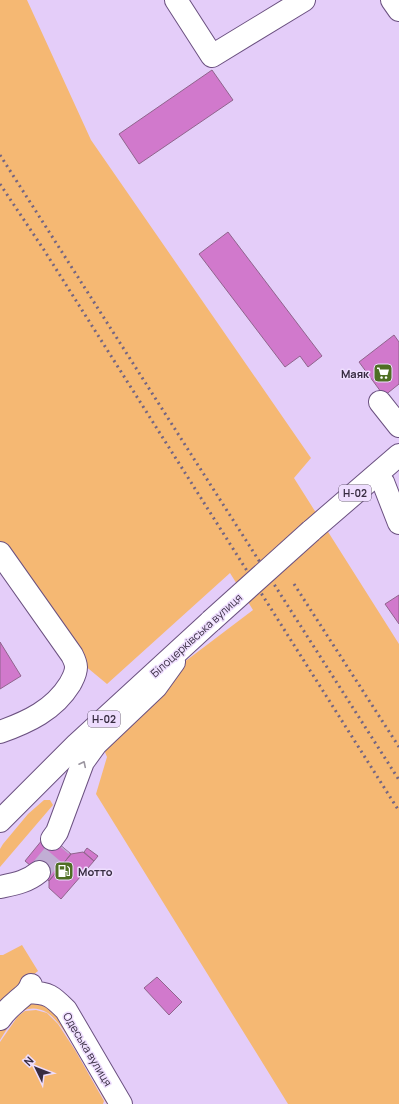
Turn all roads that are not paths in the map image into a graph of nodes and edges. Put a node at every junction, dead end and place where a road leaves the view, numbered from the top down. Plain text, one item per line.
1 (176, 0) edge
2 (304, 0) edge
3 (392, 0) edge
4 (399, 10) edge
5 (380, 402) dead end
6 (399, 426) edge
7 (399, 455) edge
8 (383, 482) dead end
9 (399, 523) edge
10 (0, 553) edge
11 (188, 642) junction
12 (6, 730) edge
13 (0, 821) edge
14 (57, 842) tunnel mouth
15 (34, 869) tunnel mouth
16 (0, 887) edge
17 (0, 1019) edge
18 (121, 1104) edge

1 - 2 street
3 - 4 street
5 - 6 street
7 - 11 street, Білоцерківська вулиця / Н-02, bridge
8 - 9 street
10 - 12 street
11 - 13 street, Білоцерківська вулиця / Н-02
14 -> 11 street
15 - 16 street
17 - 18 street, Одеська вулиця

